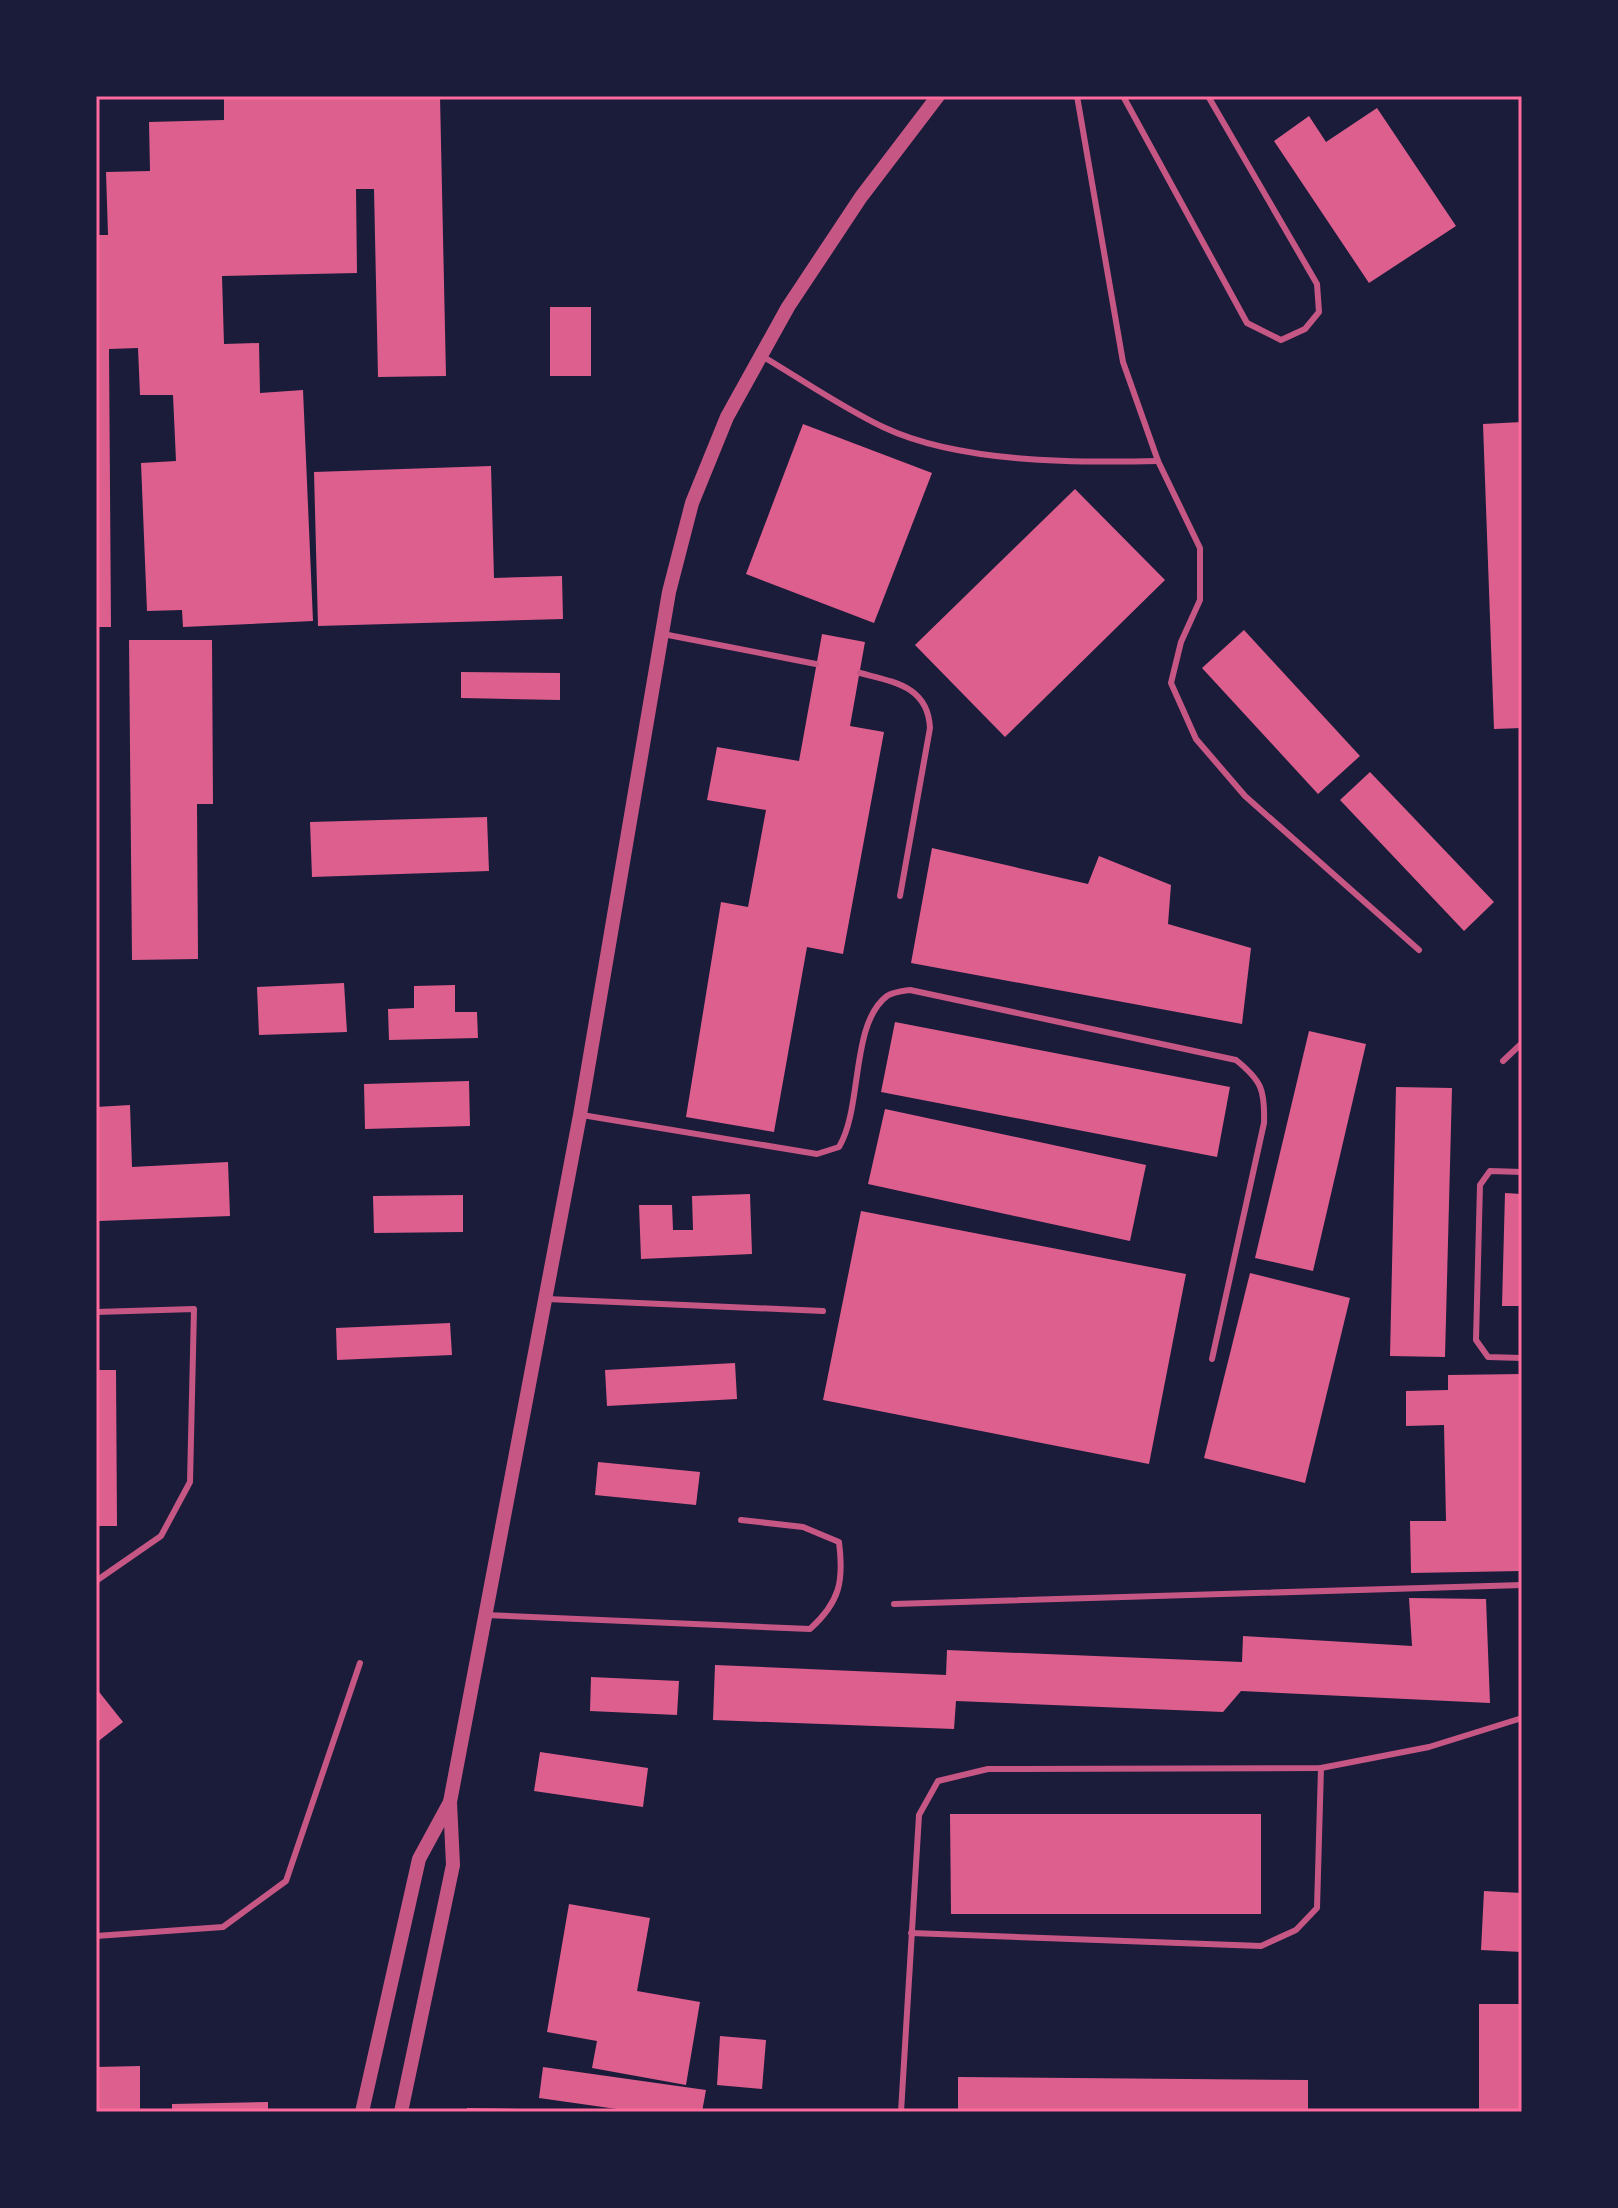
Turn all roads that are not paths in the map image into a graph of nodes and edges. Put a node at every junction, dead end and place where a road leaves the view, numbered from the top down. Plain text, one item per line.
1 (938, 96) edge
2 (1077, 96) edge
3 (1123, 96) edge
4 (1208, 96) edge
5 (761, 355) junction
6 (1158, 461) junction
7 (662, 634) junction
8 (816, 664) dead end
9 (860, 673) dead end
10 (900, 896) dead end
11 (1419, 950) dead end
12 (1522, 1043) edge
13 (1503, 1061) dead end
14 (580, 1115) junction
15 (1522, 1172) edge
16 (546, 1298) junction
17 (823, 1311) dead end
18 (96, 1312) edge
19 (1522, 1358) edge
20 (1212, 1359) dead end
21 (741, 1520) dead end
22 (96, 1581) edge
23 (1522, 1585) edge
24 (894, 1604) dead end
25 (485, 1615) junction
26 (360, 1663) dead end
27 (1522, 1718) edge
28 (1321, 1768) junction
29 (450, 1802) junction
30 (911, 1933) junction
31 (96, 1936) edge
32 (362, 2112) edge
33 (401, 2112) edge
34 (901, 2112) edge

1 - 5 street
2 - 6 lane
3 - 4 lane
5 - 6 lane
5 - 7 street
6 - 11 lane
7 - 8 lane
7 - 14 street
9 - 10 lane
12 - 13 lane
14 - 16 street
14 - 20 lane
15 - 19 lane
16 - 17 lane
16 - 25 street
18 - 22 lane
21 - 25 lane
23 - 24 lane
25 - 29 street
26 - 31 lane
27 - 28 lane
28 - 30 lane
28 - 30 lane
29 - 32 street
29 - 33 street
30 - 34 lane

